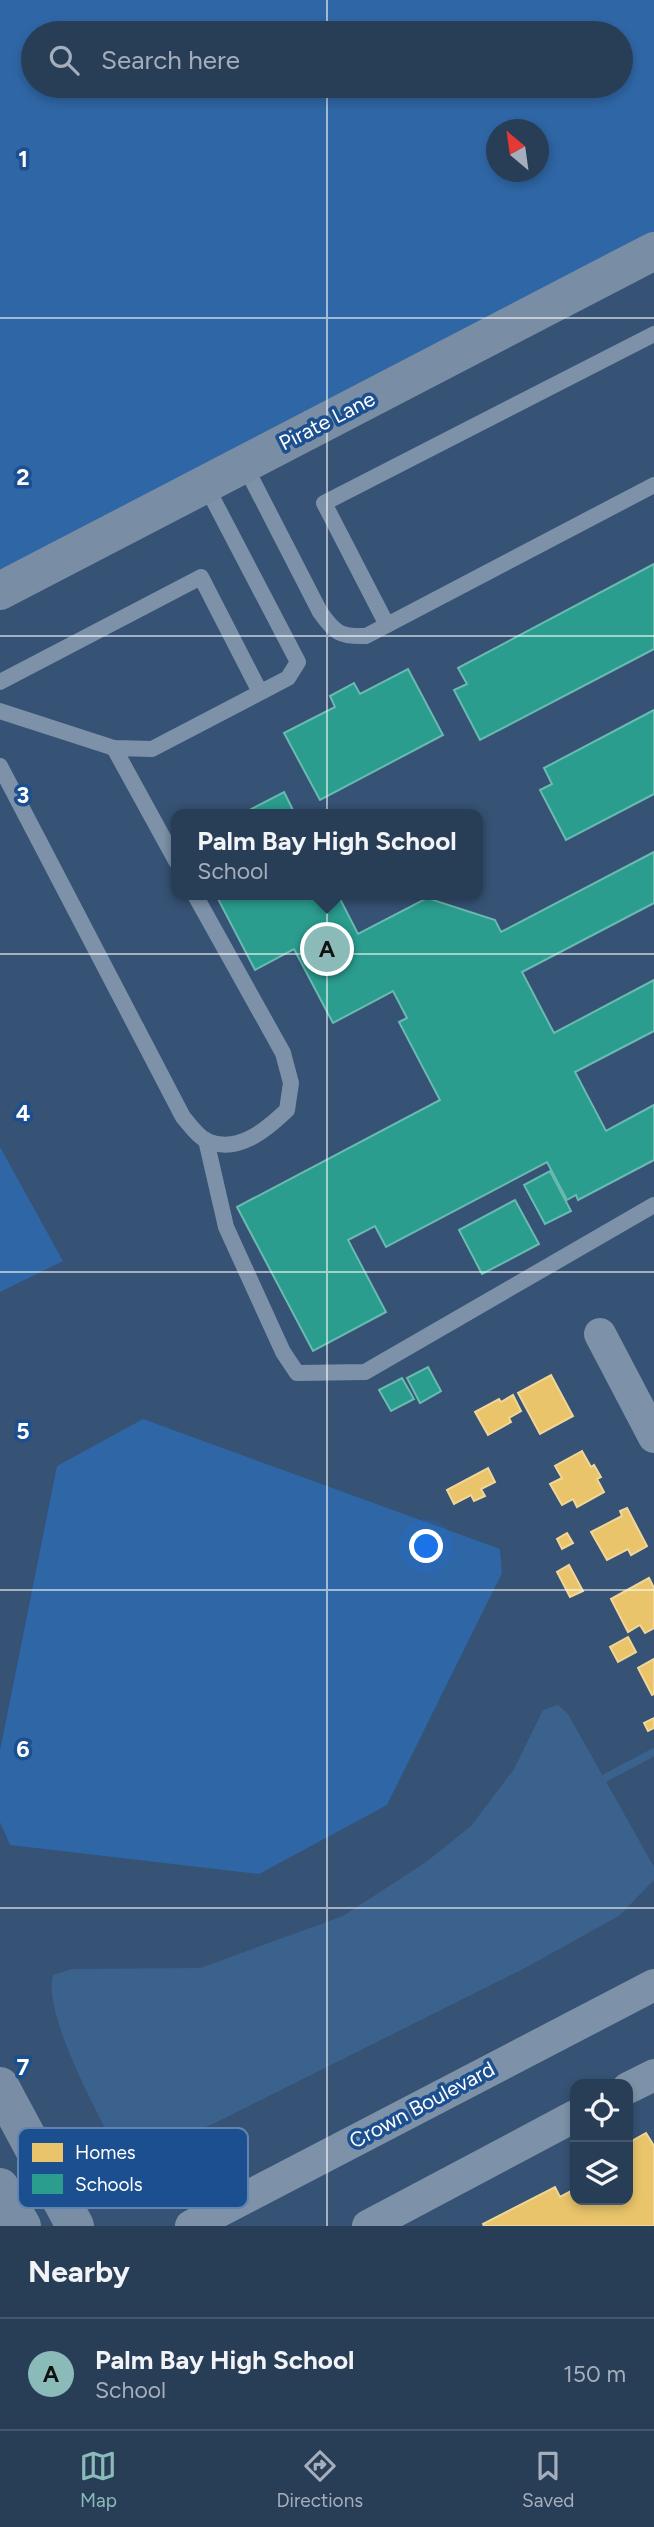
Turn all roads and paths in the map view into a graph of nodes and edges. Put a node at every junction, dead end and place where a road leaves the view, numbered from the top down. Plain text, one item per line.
1 (654, 250) edge
2 (654, 334) edge
3 (244, 464) junction
4 (205, 484) junction
5 (654, 485) edge
6 (0, 591) edge
7 (387, 625) junction
8 (0, 682) edge
9 (260, 692) junction
10 (0, 711) edge
11 (114, 748) junction
12 (0, 766) edge
13 (171, 850) edge
14 (198, 900) edge
15 (206, 1140) junction
16 (654, 1205) edge
17 (600, 1334) dead end
18 (654, 1437) edge
19 (654, 1984) edge
20 (654, 2074) edge
21 (633, 2085) edge
22 (0, 2086) edge
23 (570, 2119) edge
24 (22, 2128) edge
25 (0, 2187) edge
26 (248, 2196) edge
27 (65, 2208) edge
28 (225, 2208) edge
29 (22, 2226) edge
30 (75, 2226) edge
31 (191, 2226) edge
32 (368, 2226) edge

1 - 3 street, Pirate Lane
2 - 7 lane
3 - 4 street, Pirate Lane
3 - 7 lane
4 - 6 street, Pirate Lane
4 - 9 lane
5 - 7 lane
8 - 9 lane
9 - 11 lane
10 - 11 lane
11 - 13 lane
12 - 15 lane
14 - 15 lane
15 - 16 lane
17 - 18 street
19 - 26 street, Crown Boulevard
20 - 21 street
22 - 24 street
23 - 32 street
25 - 29 street
27 - 30 street
28 - 31 street, Crown Boulevard

